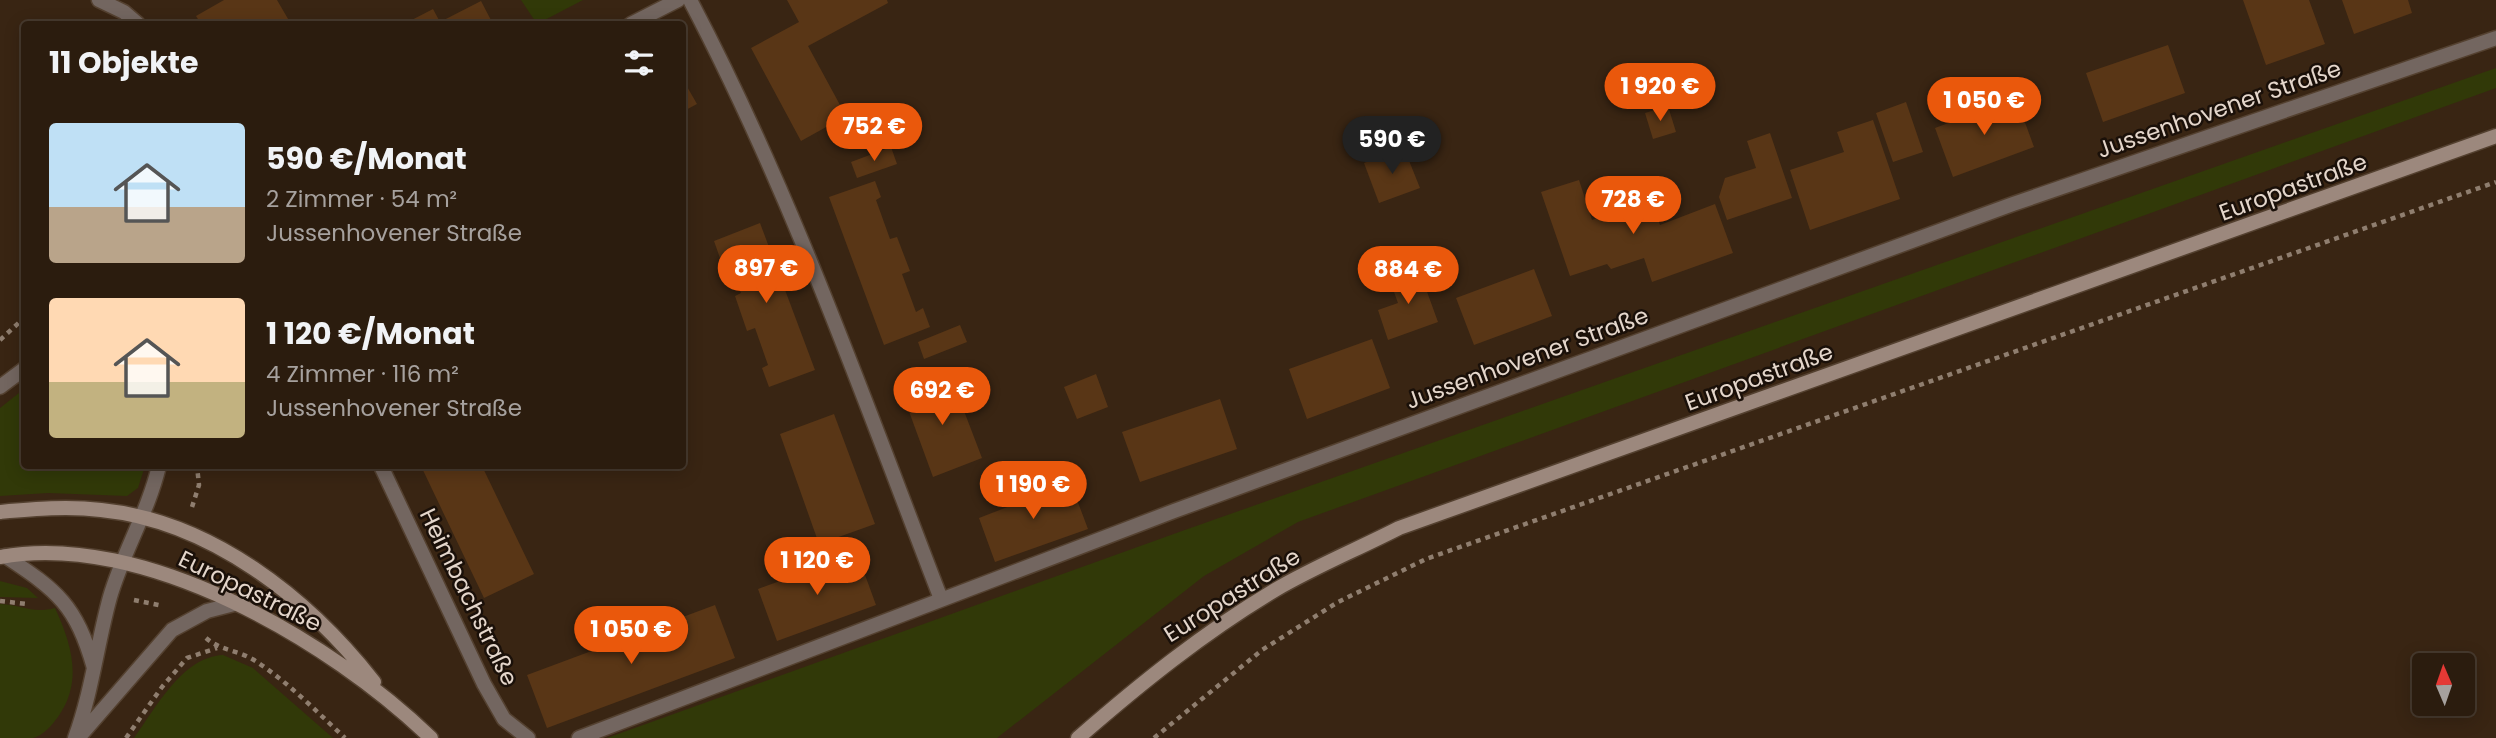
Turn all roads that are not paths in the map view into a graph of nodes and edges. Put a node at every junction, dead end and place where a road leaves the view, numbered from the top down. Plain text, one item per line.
1 (99, 0) edge
2 (678, 0) edge
3 (690, 0) edge
4 (134, 21) edge
5 (637, 21) edge
6 (2496, 38) edge
7 (2496, 136) edge
8 (21, 371) edge
9 (0, 387) edge
10 (158, 469) edge
11 (382, 469) edge
12 (0, 512) edge
13 (142, 517) junction
14 (3, 557) edge
15 (122, 563) junction
16 (941, 599) junction
17 (234, 604) junction
18 (95, 669) junction
19 (384, 694) junction
20 (77, 738) edge
21 (431, 738) edge
22 (528, 738) edge
23 (579, 738) edge
24 (1078, 738) edge

1 - 4 street
2 - 5 street
3 - 16 street
6 - 16 street, Jussenhovener Straße
7 - 24 main road, Europastraße
8 - 9 street
10 - 13 street
11 - 22 street, Heimbachstraße
12 - 13 main road, Europastraße
13 - 15 street
13 - 19 main road, Europastraße
14 - 15 main road, Europastraße
14 - 18 street
15 - 17 main road, Europastraße
15 - 18 street
16 - 23 street, Jussenhovener Straße
17 - 19 main road, Europastraße
17 - 20 street
18 - 20 street
19 - 21 main road, Europastraße

